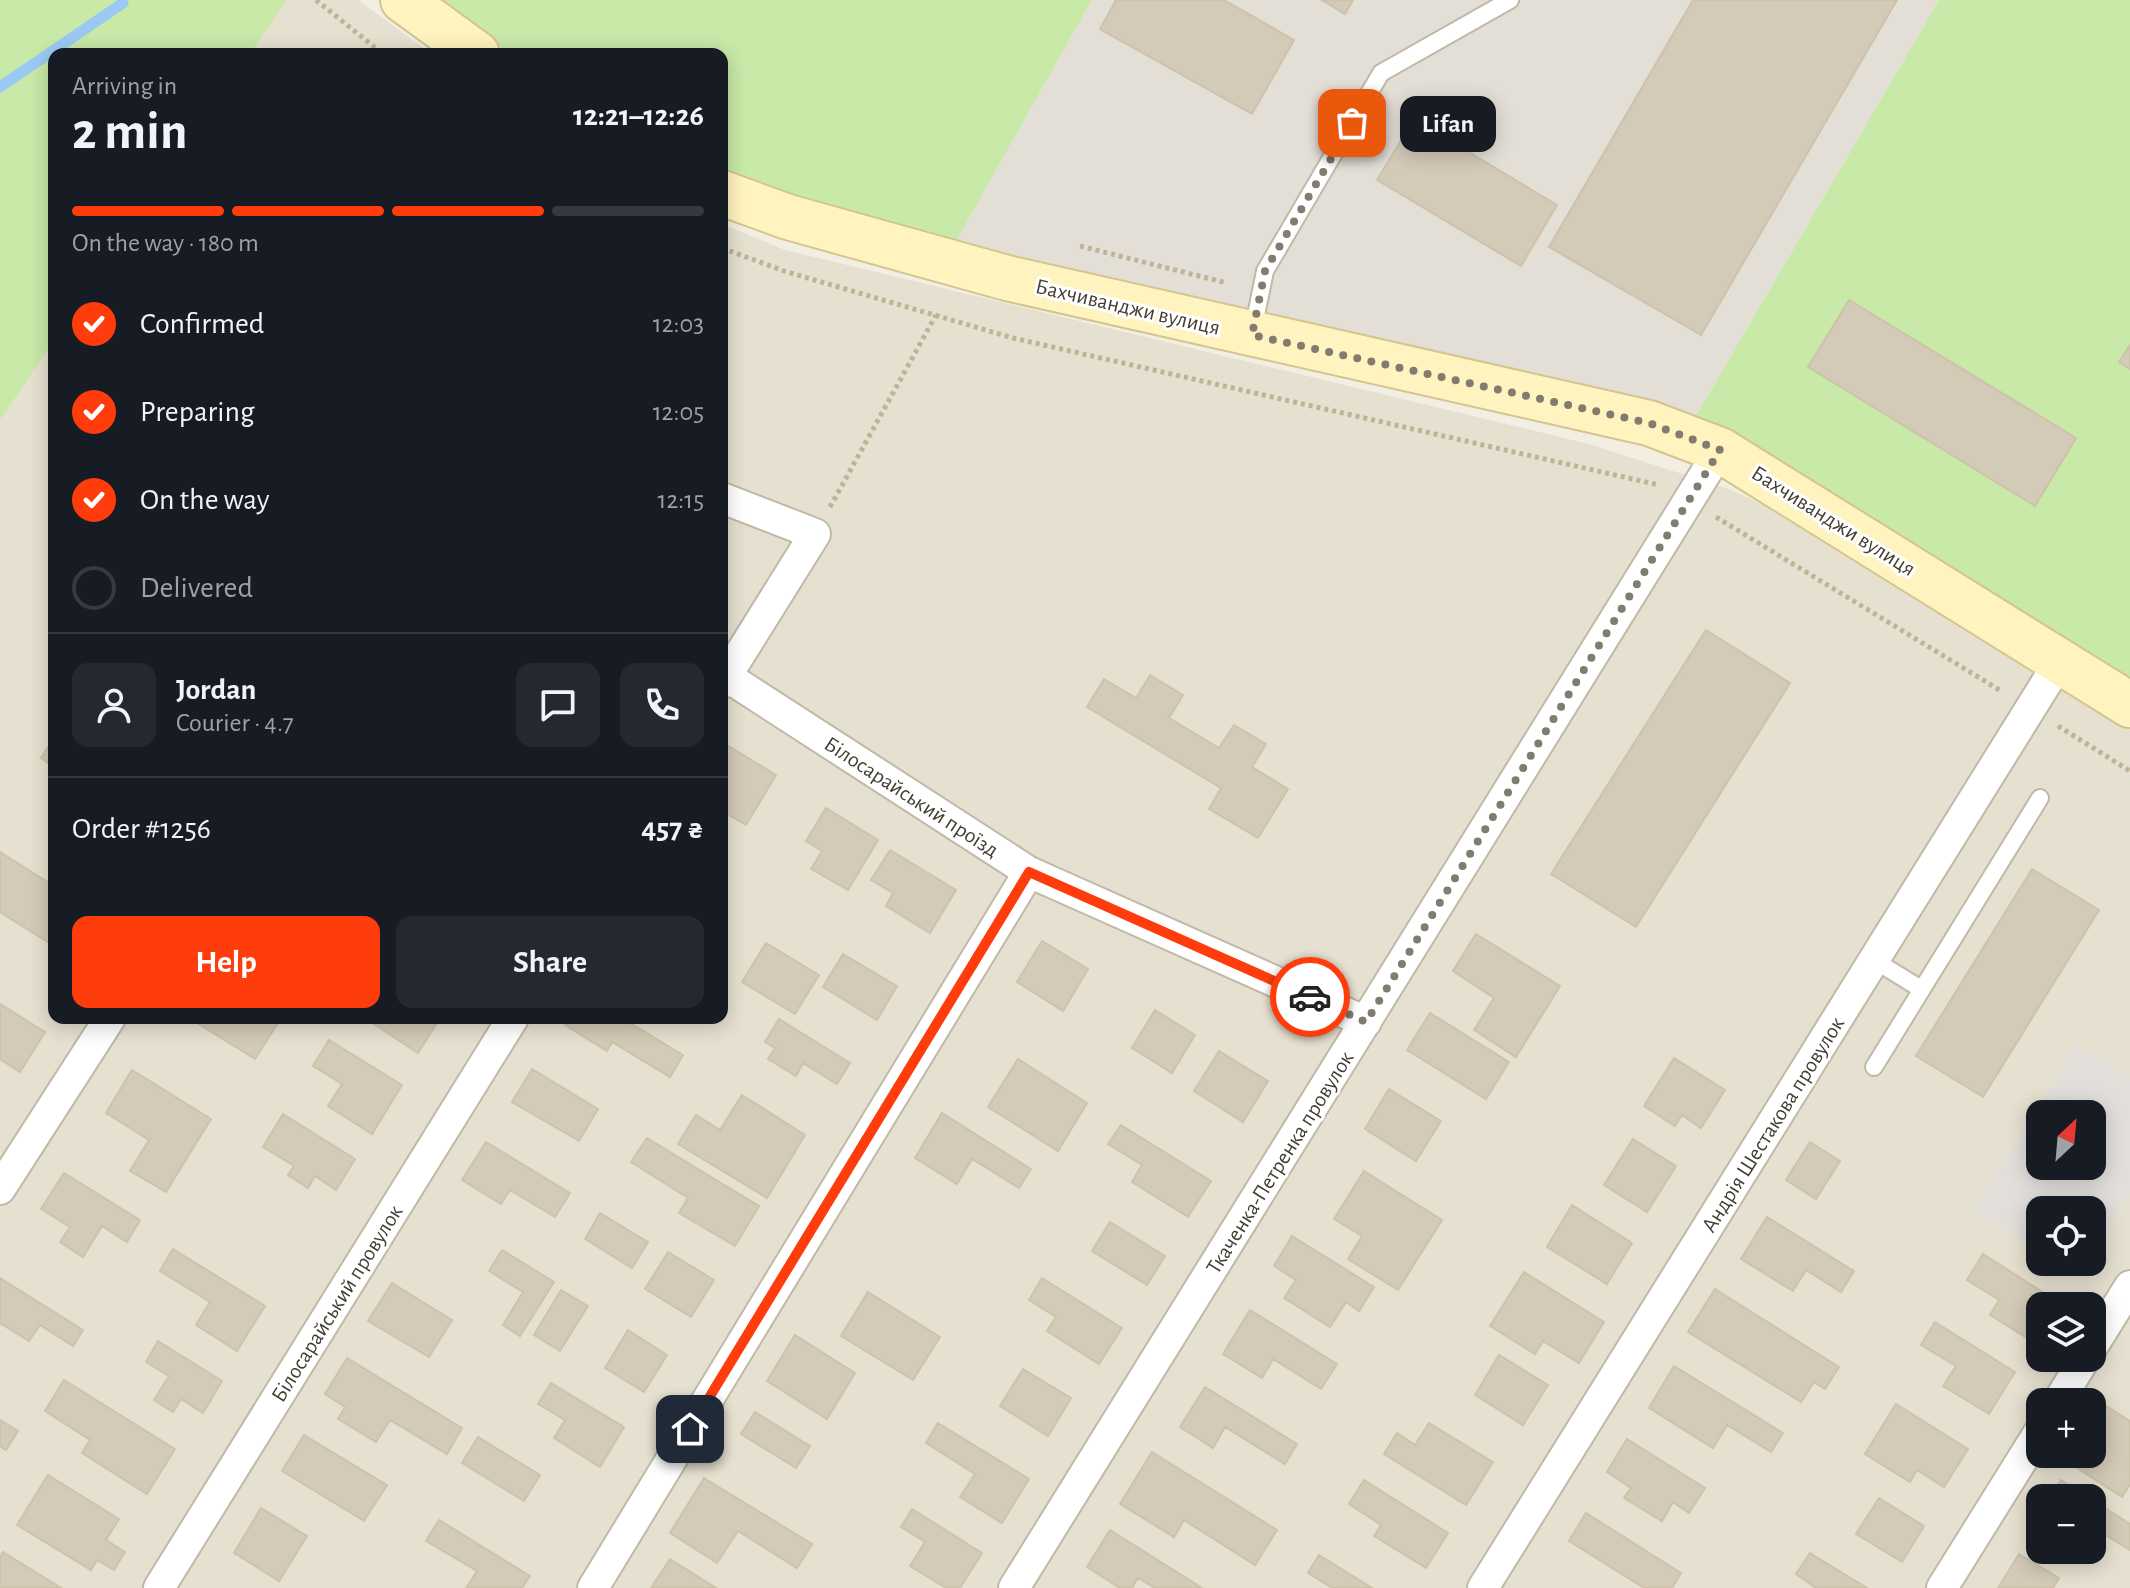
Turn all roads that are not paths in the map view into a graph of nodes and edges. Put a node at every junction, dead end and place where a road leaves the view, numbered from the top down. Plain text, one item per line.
1 (403, 0) edge
2 (1510, 0) edge
3 (469, 48) edge
4 (728, 195) edge
5 (1252, 335) junction
6 (1720, 450) junction
7 (728, 500) edge
8 (2060, 661) junction
9 (728, 673) edge
10 (728, 682) edge
11 (2130, 705) edge
12 (2040, 798) dead end
13 (1029, 872) junction
14 (1874, 960) junction
15 (1921, 989) junction
16 (1366, 1022) junction
17 (106, 1024) edge
18 (509, 1024) edge
19 (1874, 1067) dead end
20 (0, 1189) edge
21 (2130, 1286) edge
22 (2106, 1325) edge
23 (2026, 1453) edge
24 (159, 1588) edge
25 (593, 1588) edge
26 (1014, 1588) edge
27 (1483, 1588) edge
28 (1942, 1588) edge

1 - 3 street
2 - 5 lane
4 - 5 street, Бахчиванджи вулиця
5 - 6 street, Бахчиванджи вулиця
6 - 8 street, Бахчиванджи вулиця
6 - 16 street, Ткаченка-Петренка провулок
7 - 9 street
8 - 11 street, Бахчиванджи вулиця
8 - 14 street, Андрія Шестакова провулок
10 - 13 street, Білосарайський проїзд
12 - 15 lane
13 - 16 street, Білосарайський проїзд
13 - 25 street
14 - 15 lane
14 - 27 street, Андрія Шестакова провулок
15 - 19 lane
16 - 26 street, Ткаченка-Петренка провулок
17 - 20 street
18 - 24 street, Білосарайський провулок
21 - 22 street
23 - 28 street

